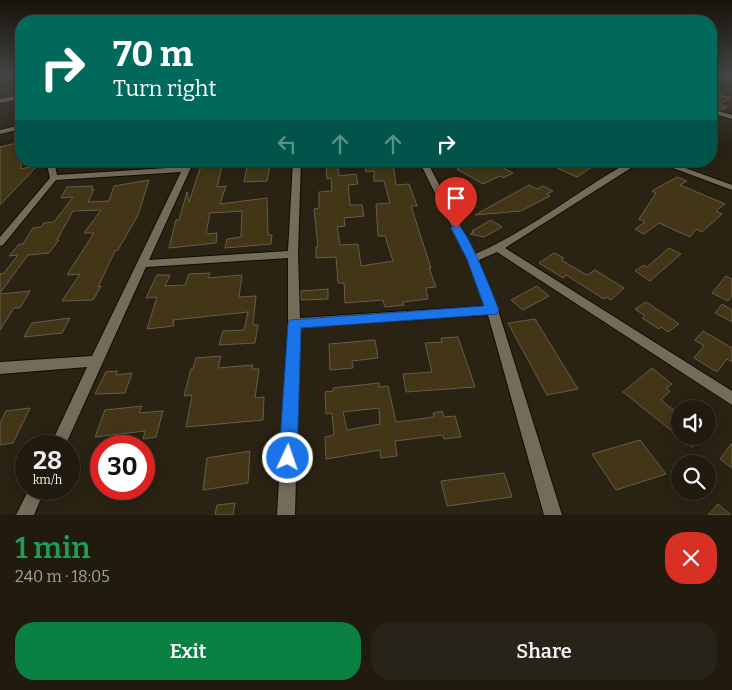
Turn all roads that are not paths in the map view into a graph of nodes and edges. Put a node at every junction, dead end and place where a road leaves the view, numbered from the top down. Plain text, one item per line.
1 (717, 113) edge
2 (732, 117) edge
3 (15, 129) edge
4 (0, 132) edge
5 (51, 167) edge
6 (167, 167) edge
7 (187, 167) edge
8 (296, 167) edge
9 (425, 167) edge
10 (627, 167) edge
11 (674, 167) edge
12 (54, 178) junction
13 (732, 188) edge
14 (0, 243) edge
15 (498, 248) junction
16 (293, 254) junction
17 (473, 259) junction
18 (143, 264) junction
19 (492, 310) junction
20 (294, 323) junction
21 (97, 361) junction
22 (0, 368) edge
23 (732, 398) edge
24 (62, 435) edge
25 (32, 500) edge
26 (25, 515) edge
27 (286, 515) edge
28 (553, 515) edge

1 - 2 street
3 - 4 street
5 - 12 street
6 - 12 street
7 - 18 street
8 - 16 street
9 - 17 street
10 - 15 street
11 - 13 street
12 - 14 street
15 - 17 street
15 - 23 street
16 - 18 street
16 - 20 street
17 - 19 street
18 - 21 street
19 - 20 street
19 - 28 street
20 - 27 street
21 - 22 street
21 - 24 street
25 - 26 street

